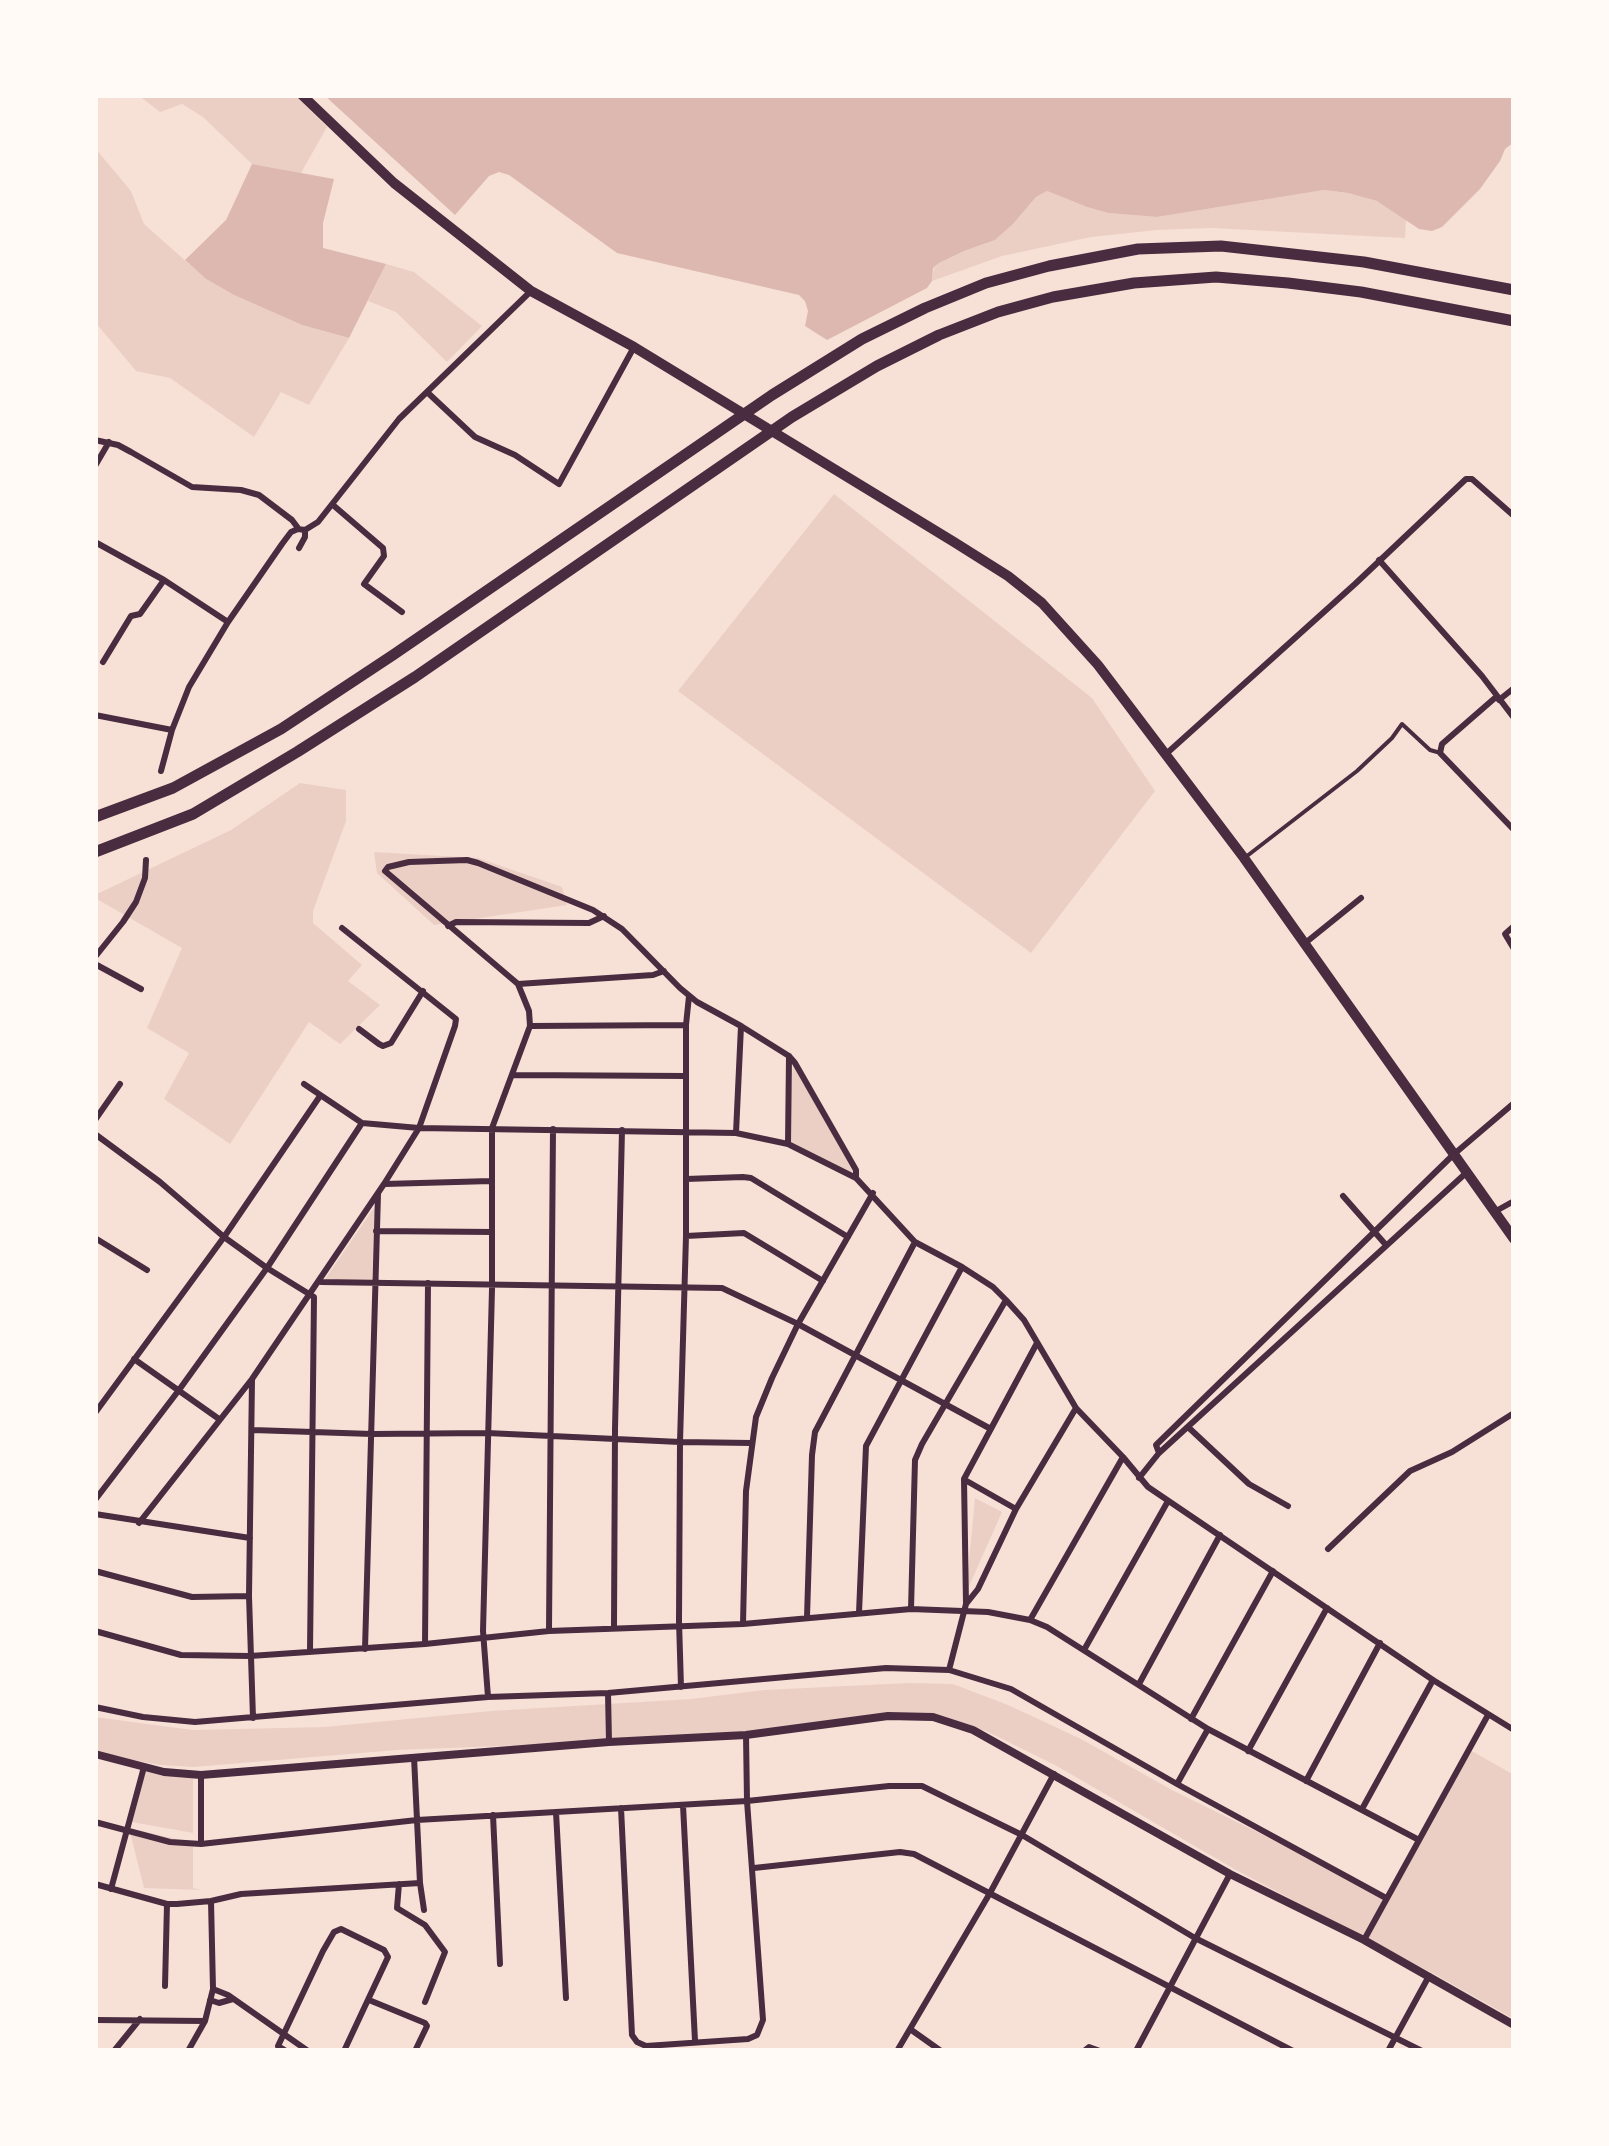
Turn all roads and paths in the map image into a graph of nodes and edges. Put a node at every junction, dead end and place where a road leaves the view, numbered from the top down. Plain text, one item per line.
1 (302, 95) edge
2 (1514, 290) edge
3 (531, 291) junction
4 (1514, 321) edge
5 (634, 347) junction
6 (427, 392) junction
7 (95, 440) edge
8 (108, 442) junction
9 (95, 466) edge
10 (333, 505) junction
11 (1513, 512) edge
12 (302, 530) junction
13 (95, 542) edge
14 (299, 548) dead end
15 (1379, 560) junction
16 (164, 580) junction
17 (402, 612) dead end
18 (228, 622) junction
19 (103, 662) dead end
20 (1514, 688) edge
21 (1498, 698) junction
22 (95, 715) edge
23 (1514, 718) edge
24 (172, 730) junction
25 (1440, 750) junction
26 (1166, 754) junction
27 (161, 771) dead end
28 (95, 817) edge
29 (1514, 830) edge
30 (95, 852) edge
31 (1244, 858) junction
32 (146, 860) dead end
33 (1361, 898) dead end
34 (604, 916) junction
35 (448, 926) junction
36 (1514, 926) edge
37 (342, 928) dead end
38 (1303, 944) junction
39 (1514, 949) edge
40 (95, 957) edge
41 (95, 964) edge
42 (664, 971) junction
43 (518, 984) junction
44 (141, 989) dead end
45 (423, 991) junction
46 (689, 996) junction
47 (686, 1025) junction
48 (530, 1026) junction
49 (741, 1026) junction
50 (359, 1029) dead end
51 (789, 1056) junction
52 (512, 1076) junction
53 (686, 1076) junction
54 (120, 1084) dead end
55 (304, 1084) dead end
56 (320, 1096) junction
57 (1514, 1103) edge
58 (95, 1120) edge
59 (362, 1122) junction
60 (419, 1128) junction
61 (492, 1128) junction
62 (552, 1130) junction
63 (622, 1130) junction
64 (686, 1131) junction
65 (736, 1133) junction
66 (95, 1134) edge
67 (788, 1144) junction
68 (1454, 1155) junction
69 (1466, 1173) junction
70 (856, 1178) junction
71 (686, 1179) junction
72 (491, 1182) junction
73 (384, 1184) junction
74 (378, 1193) junction
75 (873, 1193) junction
76 (1343, 1196) dead end
77 (1514, 1200) edge
78 (1495, 1212) junction
79 (376, 1231) junction
80 (492, 1232) junction
81 (1374, 1233) junction
82 (686, 1236) junction
83 (224, 1237) junction
84 (848, 1237) junction
85 (95, 1238) edge
86 (1514, 1238) edge
87 (915, 1242) junction
88 (1386, 1245) junction
89 (962, 1267) junction
90 (267, 1268) junction
91 (146, 1270) dead end
92 (376, 1281) junction
93 (823, 1281) junction
94 (320, 1282) junction
95 (428, 1283) junction
96 (492, 1283) junction
97 (553, 1285) junction
98 (618, 1287) junction
99 (684, 1288) junction
100 (311, 1294) junction
101 (1006, 1300) junction
102 (1285, 1319) junction
103 (798, 1324) junction
104 (1294, 1328) junction
105 (1037, 1343) junction
106 (1249, 1354) junction
107 (855, 1355) junction
108 (134, 1359) junction
109 (1258, 1362) junction
110 (252, 1379) junction
111 (901, 1380) junction
112 (180, 1390) junction
113 (945, 1405) junction
114 (1076, 1408) junction
115 (95, 1413) edge
116 (1514, 1413) edge
117 (220, 1419) junction
118 (1188, 1426) junction
119 (989, 1428) junction
120 (253, 1430) junction
121 (313, 1433) junction
122 (487, 1433) junction
123 (372, 1434) junction
124 (426, 1434) junction
125 (551, 1435) junction
126 (615, 1439) junction
127 (680, 1442) junction
128 (751, 1443) junction
129 (1159, 1453) junction
130 (1123, 1457) junction
131 (1140, 1478) junction
132 (964, 1479) junction
133 (95, 1500) edge
134 (1168, 1502) junction
135 (1288, 1506) dead end
136 (1016, 1509) junction
137 (95, 1514) edge
138 (139, 1522) junction
139 (1220, 1535) junction
140 (250, 1538) junction
141 (1328, 1549) dead end
142 (95, 1571) edge
143 (1273, 1571) junction
144 (250, 1596) junction
145 (965, 1607) junction
146 (1328, 1607) junction
147 (911, 1609) junction
148 (858, 1613) junction
149 (807, 1618) junction
150 (1030, 1620) junction
151 (744, 1624) junction
152 (614, 1628) junction
153 (679, 1628) junction
154 (95, 1631) edge
155 (549, 1632) junction
156 (483, 1637) junction
157 (1380, 1643) junction
158 (424, 1644) junction
159 (365, 1648) junction
160 (1084, 1650) junction
161 (310, 1651) junction
162 (250, 1656) junction
163 (949, 1670) junction
164 (1433, 1680) junction
165 (1139, 1684) junction
166 (681, 1687) junction
167 (608, 1692) junction
168 (488, 1697) junction
169 (95, 1707) edge
170 (1488, 1715) junction
171 (253, 1718) junction
172 (1191, 1719) junction
173 (1208, 1729) junction
174 (1514, 1730) edge
175 (746, 1735) junction
176 (609, 1742) junction
177 (1248, 1751) junction
178 (95, 1754) edge
179 (414, 1757) junction
180 (144, 1766) junction
181 (1054, 1774) junction
182 (201, 1776) junction
183 (1306, 1780) junction
184 (1177, 1784) junction
185 (747, 1801) junction
186 (682, 1805) junction
187 (621, 1808) junction
188 (1362, 1809) junction
189 (556, 1812) junction
190 (493, 1816) junction
191 (417, 1820) junction
192 (95, 1822) edge
193 (126, 1830) junction
194 (1022, 1835) junction
195 (1419, 1840) junction
196 (201, 1844) junction
197 (754, 1868) junction
198 (1230, 1874) junction
199 (420, 1883) junction
200 (95, 1884) edge
201 (399, 1884) junction
202 (111, 1889) junction
203 (990, 1893) junction
204 (1386, 1898) junction
205 (212, 1901) junction
206 (167, 1904) junction
207 (424, 1910) dead end
208 (1196, 1938) junction
209 (1364, 1940) junction
210 (500, 1964) dead end
211 (1429, 1976) junction
212 (166, 1986) dead end
213 (213, 1989) junction
214 (1170, 1989) junction
215 (566, 1998) dead end
216 (233, 1999) junction
217 (210, 2000) junction
218 (368, 2000) junction
219 (425, 2002) dead end
220 (140, 2019) junction
221 (95, 2020) edge
222 (205, 2021) junction
223 (1514, 2025) edge
224 (910, 2029) junction
225 (284, 2036) junction
226 (1396, 2036) junction
227 (695, 2041) junction
228 (1086, 2049) edge
229 (1137, 2049) edge
230 (899, 2050) edge
231 (114, 2051) edge
232 (188, 2051) edge
233 (286, 2051) edge
234 (308, 2051) edge
235 (344, 2051) edge
236 (415, 2051) edge
237 (941, 2051) edge
238 (1100, 2051) edge
239 (1147, 2051) edge
240 (1293, 2051) edge
241 (1388, 2051) edge
242 (1422, 2051) edge

1 - 3 main road
2 - 28 highway
3 - 5 main road
3 - 6 street
4 - 30 highway
5 - 6 street
5 - 26 main road
6 - 10 street
7 - 8 street
8 - 9 street
8 - 12 street
10 - 12 street
10 - 17 street
11 - 15 street
12 - 14 street
12 - 18 street
13 - 16 street
15 - 21 street
15 - 26 street
16 - 18 street
16 - 19 street
18 - 24 street
20 - 21 street
21 - 23 street
21 - 25 street
22 - 24 street
24 - 27 street
25 - 29 street
25 - 31 lane
26 - 31 main road
31 - 38 main road
32 - 40 street
33 - 38 street
34 - 35 street
34 - 35 street
34 - 42 street
35 - 43 street
36 - 39 street
37 - 45 street
38 - 68 main road
41 - 44 street
42 - 43 street
42 - 46 street
43 - 48 street
45 - 50 street
45 - 60 street
46 - 47 street
46 - 49 street
47 - 48 street
47 - 53 street
48 - 52 street
49 - 51 street
49 - 65 street
51 - 67 street
51 - 70 street
52 - 53 street
52 - 61 street
53 - 64 street
54 - 58 street
55 - 56 street
56 - 59 street
56 - 83 street
57 - 68 street
59 - 60 street
59 - 90 street
60 - 61 street
60 - 73 street
61 - 62 street
61 - 72 street
62 - 63 street
62 - 97 street
63 - 64 street
63 - 98 street
64 - 65 street
64 - 71 street
65 - 67 street
66 - 83 street
67 - 70 street
68 - 69 main road
68 - 81 street
69 - 78 main road
69 - 88 street
70 - 75 street
71 - 82 street
71 - 84 street
72 - 73 street
72 - 80 street
73 - 74 street
74 - 79 street
74 - 94 street
75 - 84 street
75 - 87 street
76 - 81 street
77 - 78 street
78 - 86 main road
79 - 80 street
79 - 92 street
80 - 96 street
81 - 88 street
81 - 102 street
82 - 93 street
82 - 99 street
83 - 90 street
83 - 108 street
84 - 93 street
85 - 91 street
87 - 89 street
87 - 107 street
88 - 104 street
89 - 101 street
89 - 111 street
90 - 100 street
90 - 112 street
92 - 94 street
92 - 95 street
92 - 123 street
93 - 103 street
94 - 100 street
95 - 96 street
95 - 124 street
96 - 97 street
96 - 122 street
97 - 98 street
97 - 125 street
98 - 99 street
98 - 126 street
99 - 103 street
99 - 127 street
100 - 110 street
100 - 121 street
101 - 105 street
101 - 113 street
102 - 104 street
102 - 106 street
103 - 107 street
103 - 128 street
104 - 109 street
105 - 114 street
105 - 119 street
106 - 109 street
106 - 129 street
107 - 111 street
107 - 149 street
108 - 112 street
108 - 115 street
109 - 118 street
110 - 117 street
110 - 120 street
111 - 113 street
111 - 148 street
112 - 117 street
112 - 133 street
113 - 119 street
113 - 147 street
114 - 130 street
114 - 136 street
116 - 141 street
117 - 138 street
118 - 129 street
118 - 135 street
119 - 132 street
120 - 121 street
120 - 140 street
121 - 123 street
121 - 161 street
122 - 124 street
122 - 125 street
122 - 156 street
123 - 124 street
123 - 159 street
124 - 158 street
125 - 126 street
125 - 155 street
126 - 127 street
126 - 152 street
127 - 128 street
127 - 153 street
128 - 151 street
129 - 131 street
130 - 131 street
130 - 150 street
131 - 134 street
132 - 136 street
132 - 145 street
134 - 139 street
134 - 160 street
136 - 145 street
137 - 138 street
138 - 140 street
139 - 143 street
139 - 165 street
140 - 144 street
142 - 144 street
143 - 146 street
143 - 172 street
144 - 162 street
145 - 147 street
145 - 150 street
145 - 163 street
146 - 157 street
146 - 177 street
147 - 148 street
148 - 149 street
149 - 151 street
150 - 160 street
151 - 153 street
152 - 153 street
152 - 155 street
153 - 166 street
154 - 162 street
155 - 156 street
156 - 158 street
156 - 168 street
157 - 164 street
157 - 183 street
158 - 159 street
159 - 161 street
160 - 165 street
161 - 162 street
162 - 171 street
163 - 166 street
163 - 184 street
164 - 170 street
164 - 188 street
165 - 172 street
166 - 167 street
167 - 168 street
167 - 176 street
168 - 171 street
169 - 171 street
170 - 174 street
170 - 195 street
172 - 173 street
173 - 177 street
173 - 184 street
175 - 176 street
175 - 181 street
175 - 185 street
176 - 179 street
177 - 183 street
178 - 180 street
179 - 182 street
179 - 191 street
180 - 182 street
180 - 193 street
181 - 194 street
181 - 198 street
182 - 196 street
183 - 188 street
184 - 204 street
185 - 186 street
185 - 194 street
185 - 197 street
186 - 187 street
186 - 227 street
187 - 189 street
187 - 227 street
188 - 195 street
189 - 190 street
189 - 215 street
190 - 191 street
190 - 210 street
191 - 196 street
191 - 199 street
192 - 193 street
193 - 196 street
193 - 202 street
194 - 203 street
194 - 208 street
195 - 204 street
197 - 203 street
197 - 227 street
198 - 208 street
198 - 209 street
199 - 201 street
199 - 207 street
200 - 202 street
201 - 205 street
201 - 219 street
202 - 206 street
203 - 214 street
203 - 224 street
204 - 209 street
205 - 206 street
205 - 213 street
206 - 212 street
208 - 214 street
208 - 226 street
209 - 211 street
211 - 223 street
211 - 226 street
213 - 216 street
213 - 217 street
214 - 229 street
214 - 240 street
216 - 217 street
216 - 225 street
217 - 222 street
218 - 225 street
218 - 235 street
218 - 236 street
220 - 221 street
220 - 222 street
220 - 231 street
222 - 232 street
224 - 230 street
224 - 237 street
225 - 233 street
225 - 234 street
226 - 241 street
226 - 242 street
228 - 238 street
229 - 239 street

